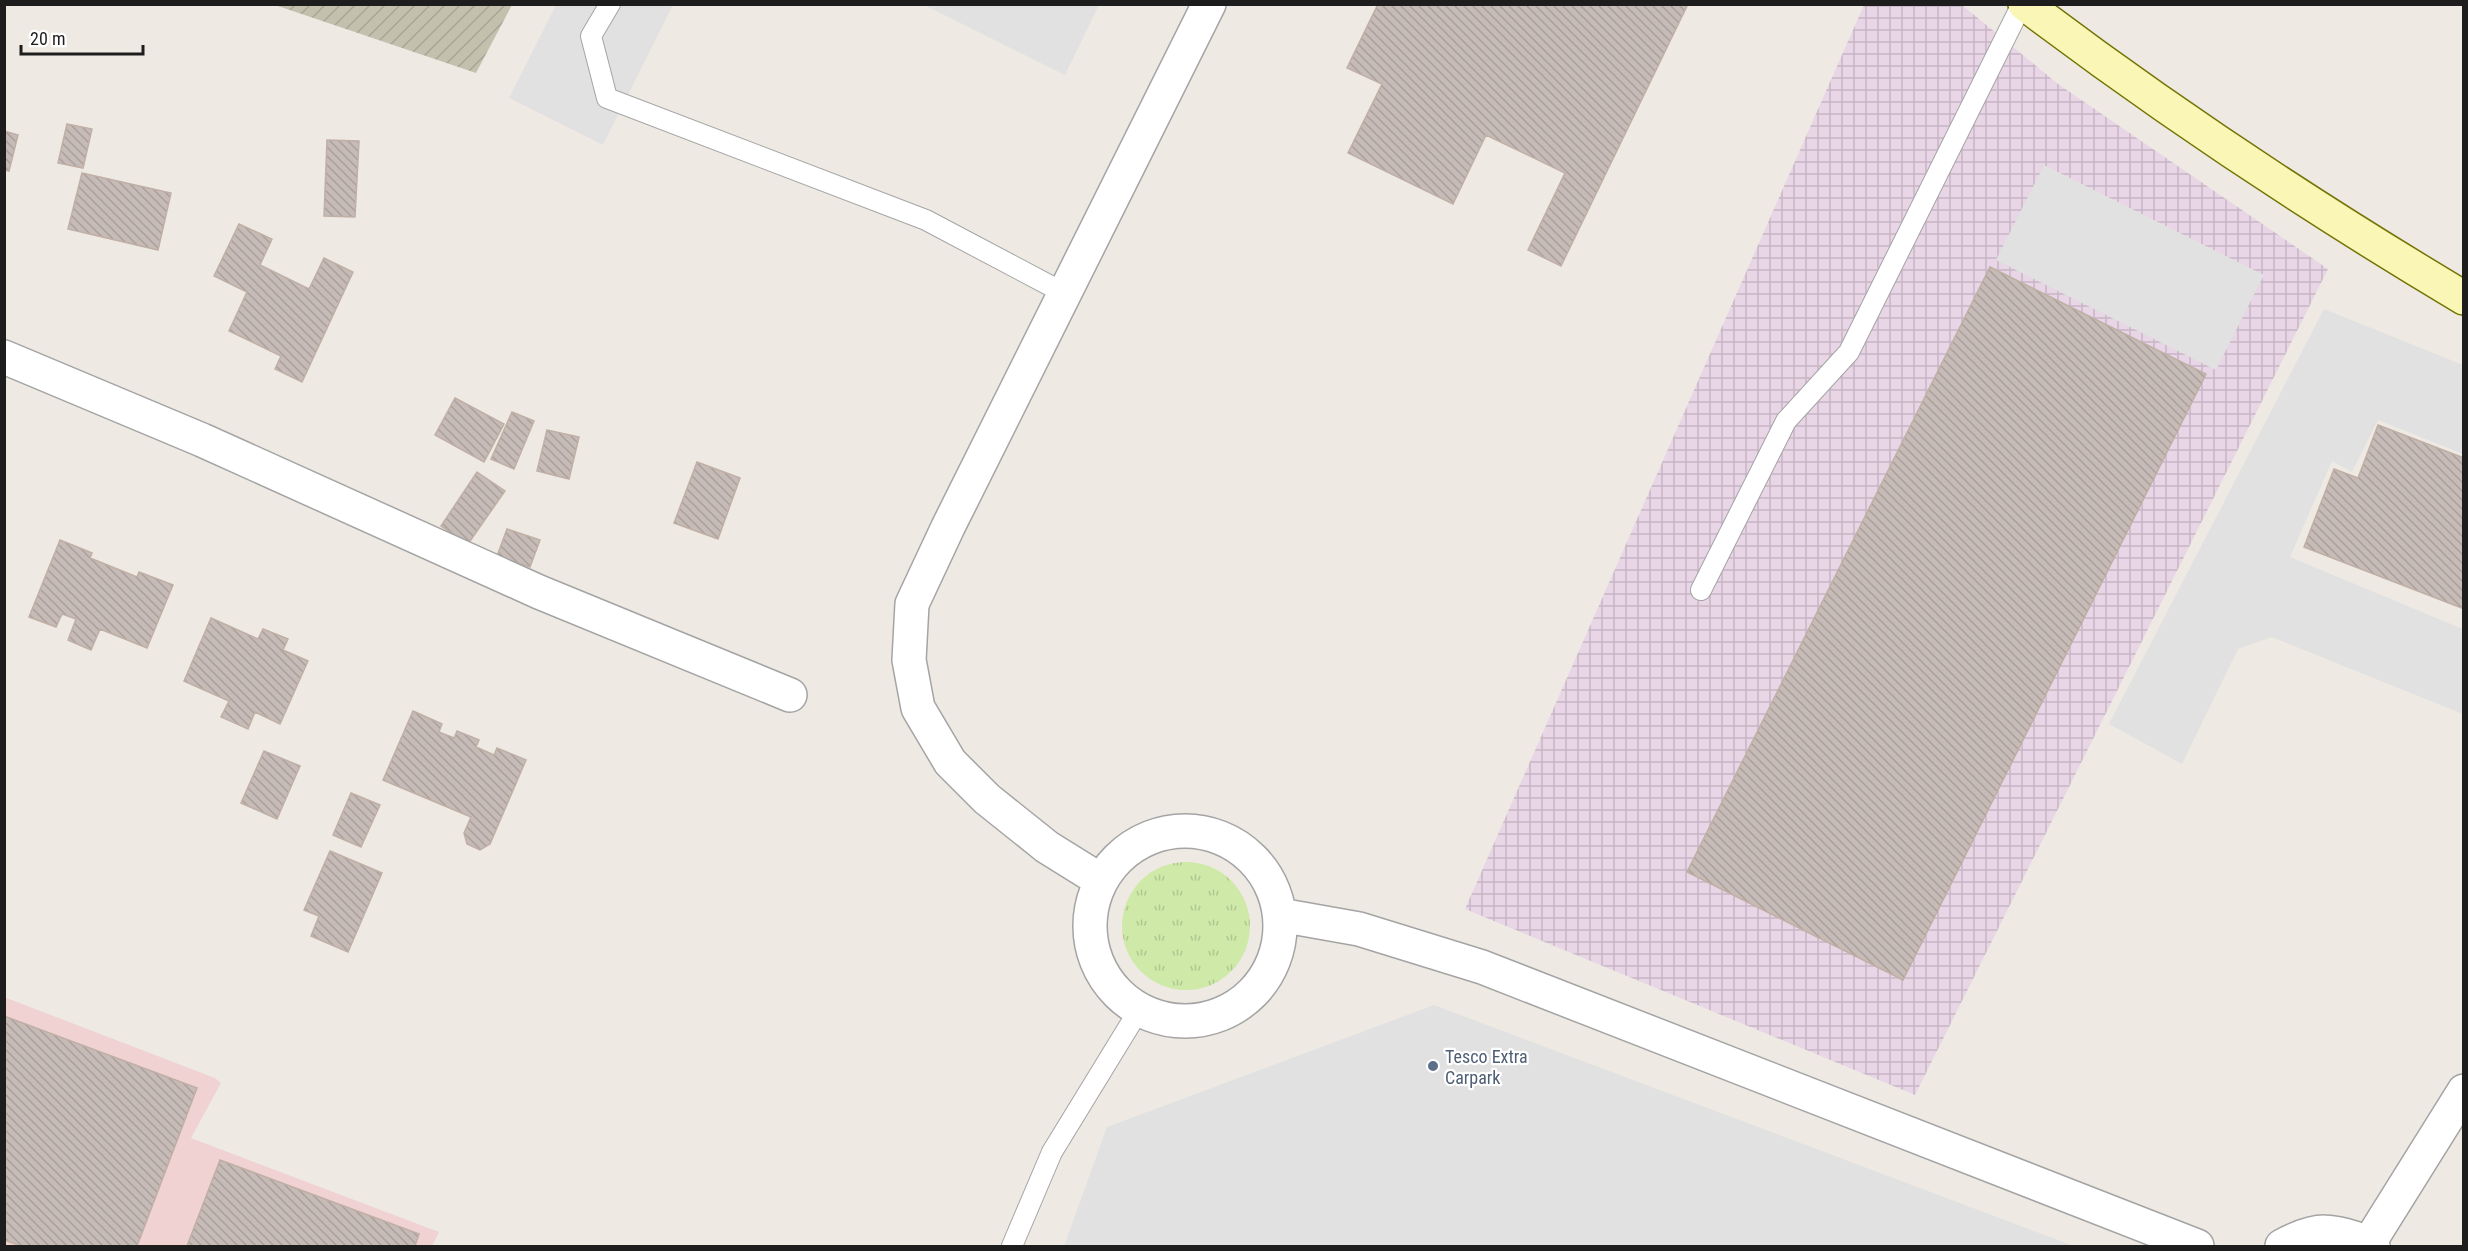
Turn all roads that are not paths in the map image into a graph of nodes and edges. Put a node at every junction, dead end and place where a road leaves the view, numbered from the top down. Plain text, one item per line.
1 (610, 4) edge
2 (1209, 4) edge
3 (2024, 4) edge
4 (1064, 293) junction
5 (2463, 298) edge
6 (4, 357) edge
7 (1701, 590) dead end
8 (790, 694) dead end
9 (1100, 880) junction
10 (1280, 915) junction
11 (1139, 1010) junction
12 (2463, 1091) edge
13 (2371, 1245) edge
14 (1012, 1246) edge
15 (2196, 1246) edge
16 (2282, 1246) edge

1 - 4 lane
2 - 4 street
3 - 5 street
3 - 7 lane
4 - 9 street
6 - 8 street
9 - 10 street
9 - 11 street
10 - 11 street
10 - 15 street
11 - 14 lane
12 - 13 street
13 - 16 street

